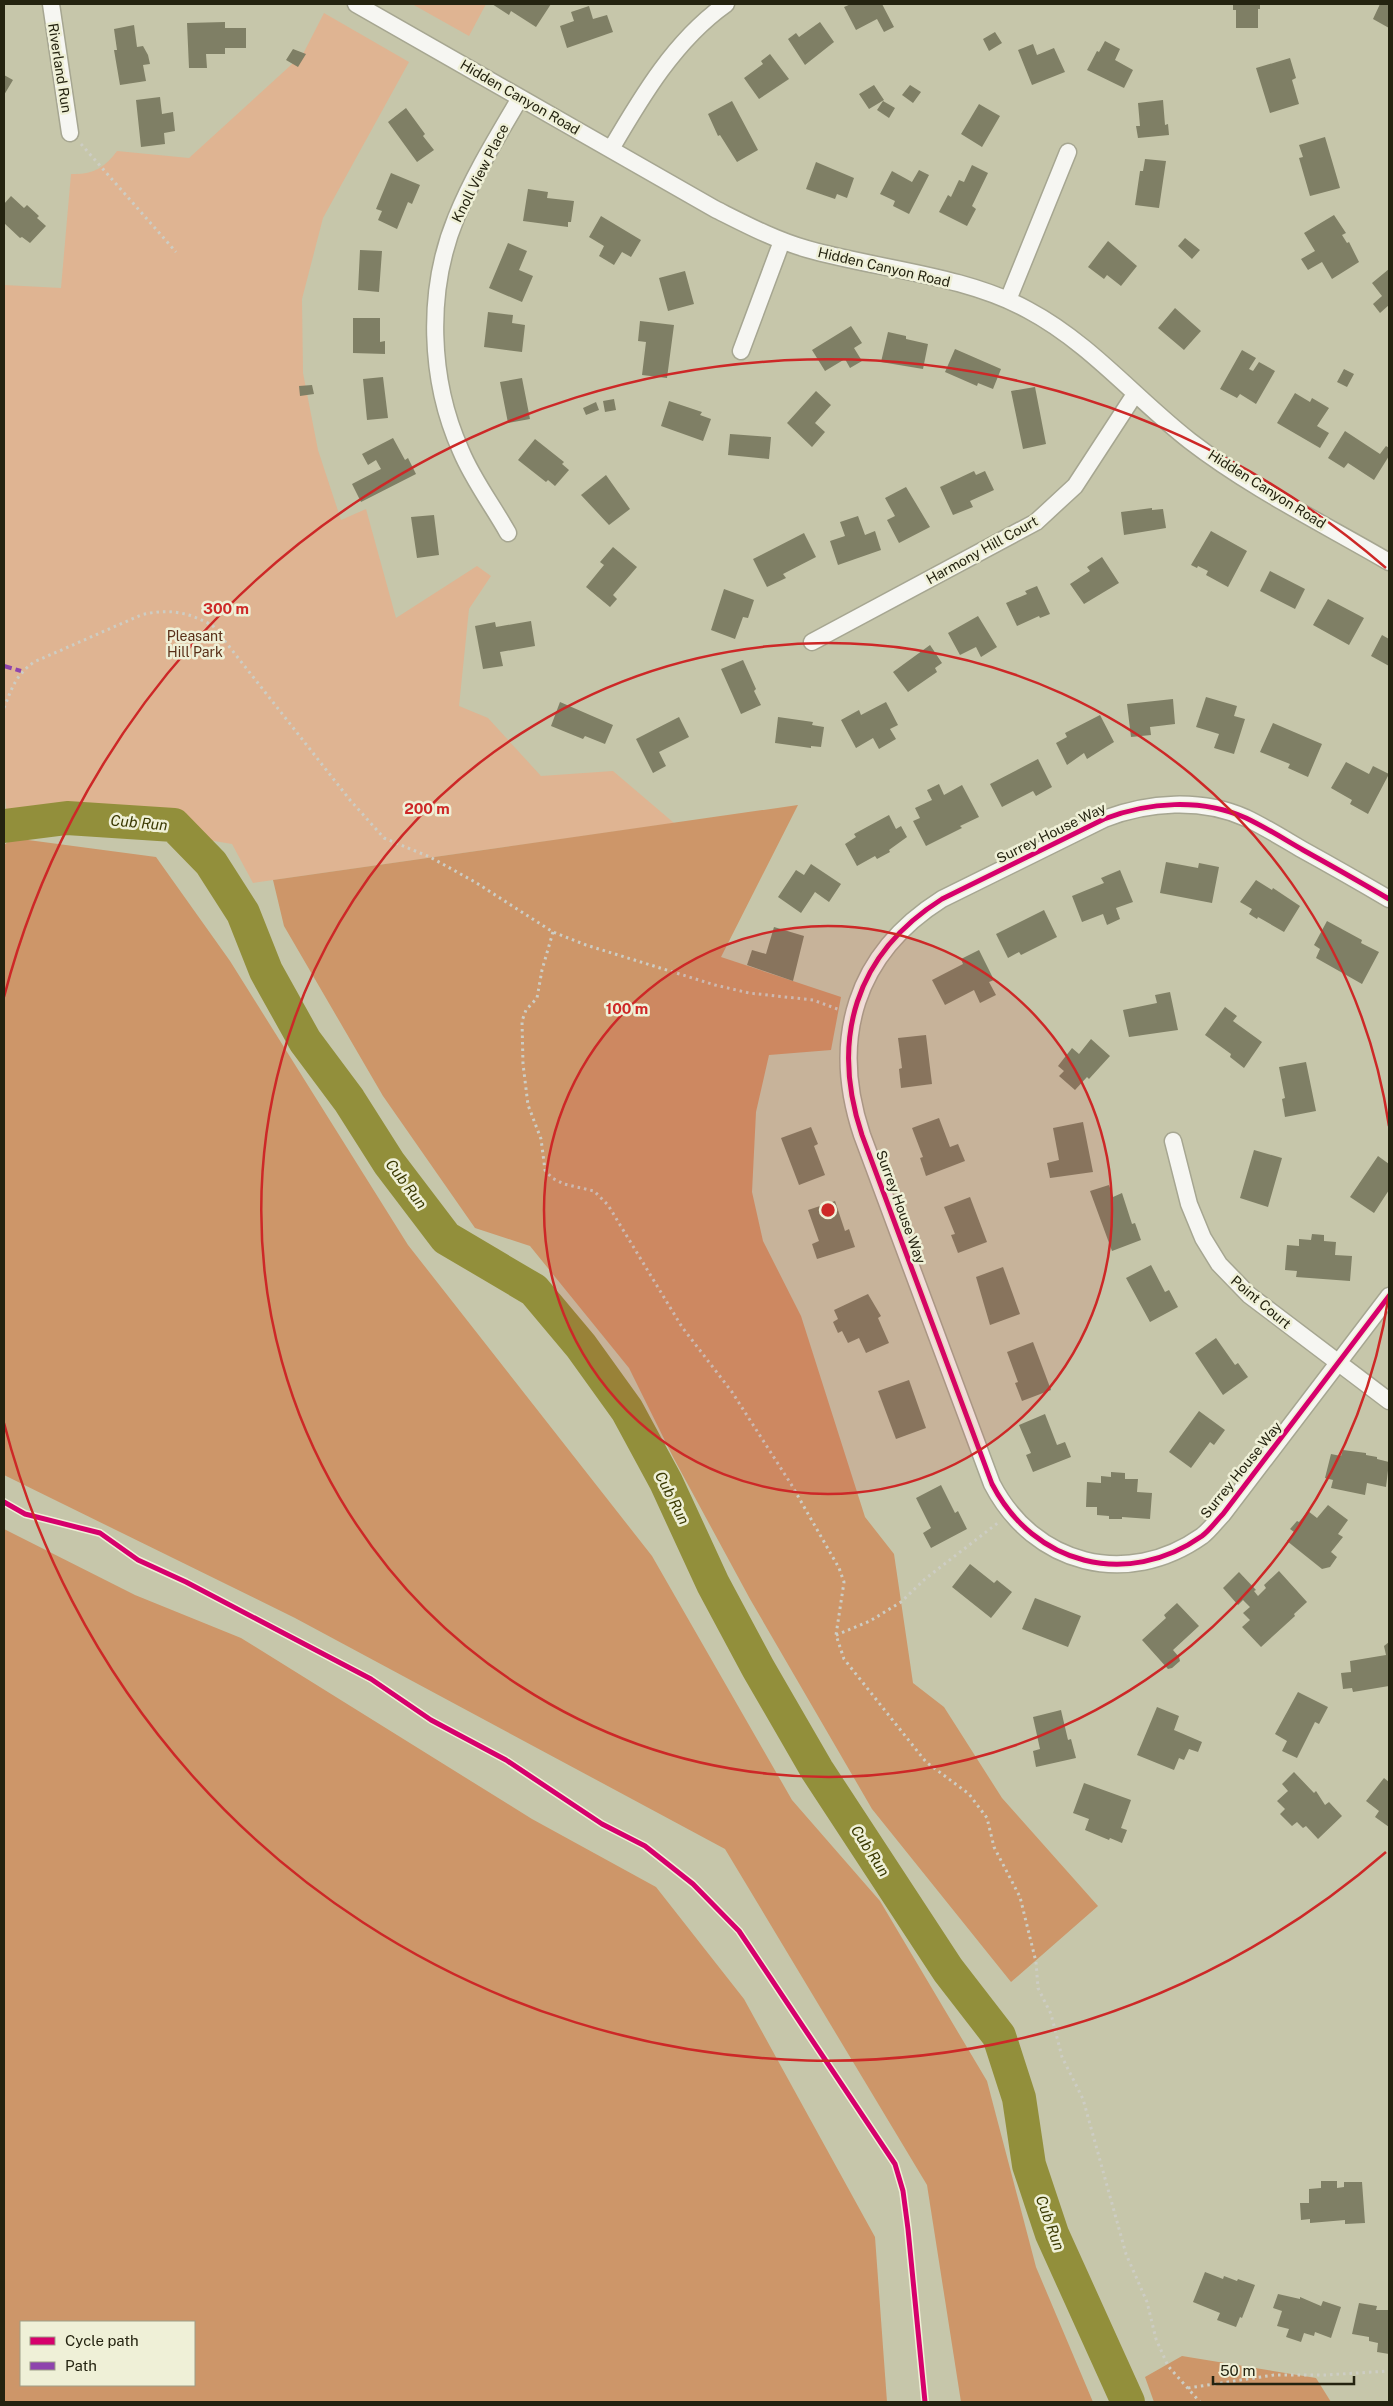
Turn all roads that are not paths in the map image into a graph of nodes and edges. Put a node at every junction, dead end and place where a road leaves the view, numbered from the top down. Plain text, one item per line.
1 (51, 4) edge
2 (356, 4) edge
3 (726, 4) edge
4 (520, 98) junction
5 (70, 133) road end
6 (611, 149) junction
7 (1068, 152) dead end
8 (782, 241) junction
9 (1008, 300) junction
10 (741, 351) dead end
11 (1135, 394) junction
12 (508, 533) dead end
13 (1389, 562) edge
14 (812, 642) dead end
15 (1389, 899) edge
16 (1173, 1141) dead end
17 (1389, 1296) edge
18 (1339, 1363) junction
19 (1389, 1401) edge

1 - 5 street, Riverland Run
2 - 4 street, Hidden Canyon Road
3 - 6 street
4 - 6 street, Hidden Canyon Road
4 - 12 street, Knoll View Place
6 - 8 street, Hidden Canyon Road
7 - 9 street
8 - 9 street, Hidden Canyon Road
8 - 10 street
9 - 11 street, Hidden Canyon Road
11 - 13 street, Hidden Canyon Road
11 - 14 street, Harmony Hill Court
15 - 18 street, Surrey House Way
16 - 18 street, Point Court
17 - 18 street, Surrey House Way
18 - 19 street, Point Court

